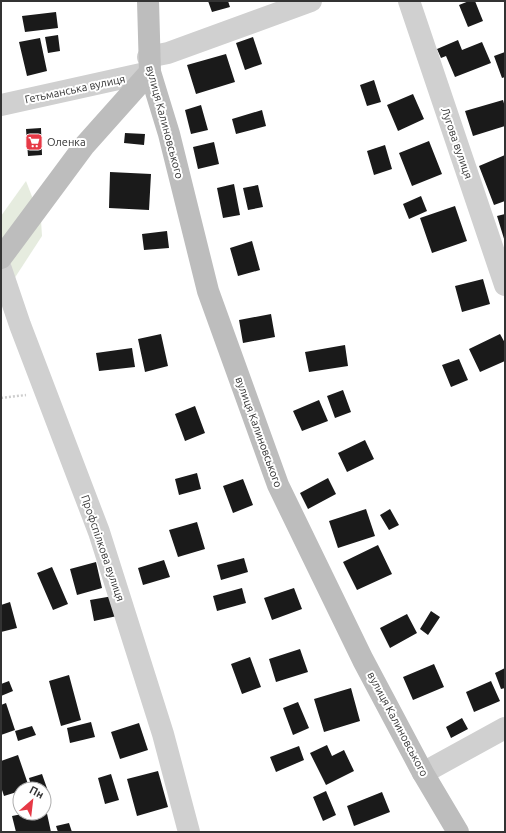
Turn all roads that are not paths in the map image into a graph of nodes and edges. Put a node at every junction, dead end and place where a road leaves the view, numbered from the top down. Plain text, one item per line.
1 (148, 1) edge
2 (311, 1) edge
3 (409, 1) edge
4 (149, 65) junction
5 (1, 105) edge
6 (1, 258) edge
7 (1, 269) edge
8 (505, 285) edge
9 (505, 728) edge
10 (423, 773) junction
11 (189, 832) edge
12 (458, 832) edge

1 - 4 main road, вулиця Калиновського
2 - 4 street, Гетьманська вулиця
3 - 8 street, Лугова вулиця
4 - 5 street, Гетьманська вулиця
4 - 6 main road
4 - 10 main road, вулиця Калиновського
7 - 11 street, Профспілкова вулиця
9 - 10 street
10 - 12 main road, вулиця Калиновського

